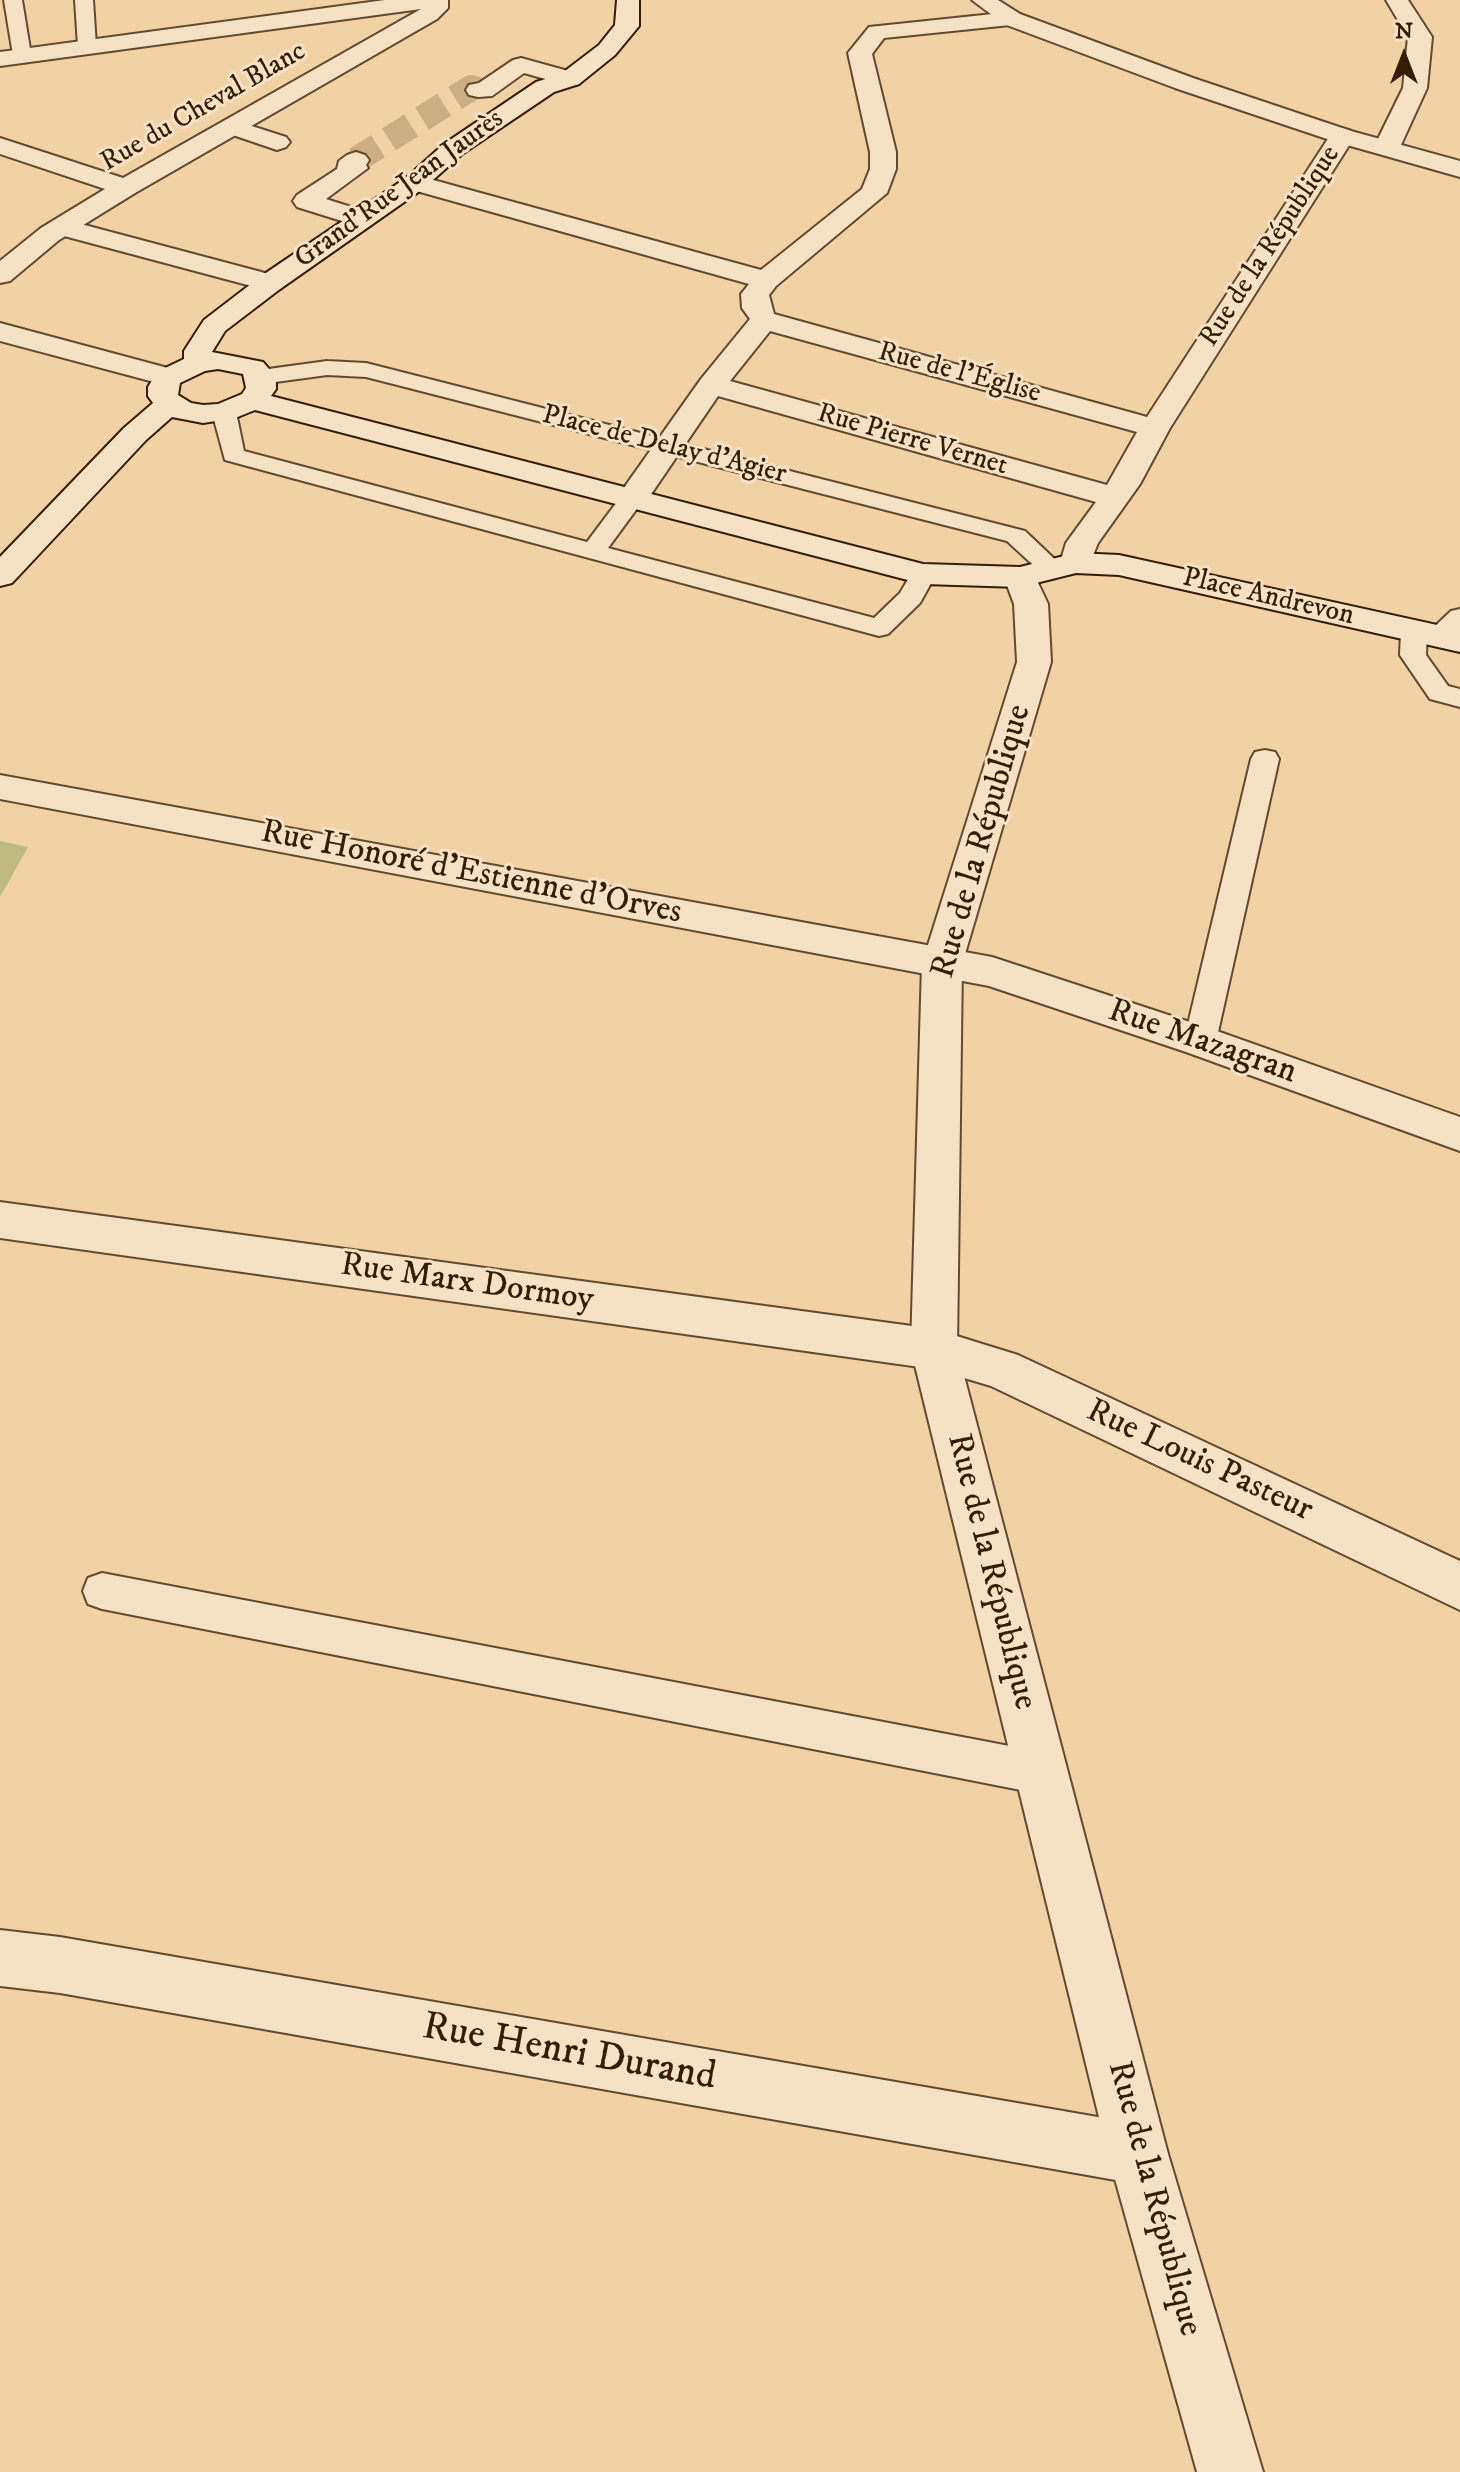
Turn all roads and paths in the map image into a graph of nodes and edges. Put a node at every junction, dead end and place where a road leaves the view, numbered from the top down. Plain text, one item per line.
1 (13, 0) edge
2 (84, 0) edge
3 (436, 0) edge
4 (628, 0) edge
5 (983, 0) edge
6 (1397, 0) edge
7 (1012, 19) junction
8 (87, 46) junction
9 (11, 57) edge
10 (570, 79) junction
11 (478, 90) tunnel mouth
12 (233, 127) junction
13 (1342, 136) junction
14 (277, 142) dead end
15 (0, 146) edge
16 (1387, 147) junction
17 (356, 160) tunnel mouth
18 (1460, 169) edge
19 (415, 183) junction
20 (126, 187) junction
21 (361, 219) junction
22 (62, 227) junction
23 (0, 275) edge
24 (766, 280) junction
25 (270, 283) junction
26 (764, 320) junction
27 (0, 332) edge
28 (198, 363) junction
29 (711, 385) junction
30 (169, 391) junction
31 (246, 396) junction
32 (1155, 428) junction
33 (669, 448) junction
34 (1114, 497) junction
35 (632, 499) junction
36 (591, 553) junction
37 (1064, 566) junction
38 (923, 574) junction
39 (0, 576) edge
40 (1020, 577) junction
41 (1443, 631) edge
42 (1450, 695) edge
43 (1265, 759) dead end
44 (0, 787) edge
45 (942, 964) junction
46 (1200, 1041) junction
47 (1460, 1134) edge
48 (0, 1220) edge
49 (934, 1349) junction
50 (1460, 1586) edge
51 (102, 1591) dead end
52 (1041, 1773) junction
53 (0, 1958) edge
54 (1138, 2154) junction
55 (1230, 2472) edge

1 - 9 lane
2 - 8 lane
3 - 8 street
3 - 12 street, Rue du Cheval Blanc
4 - 10 street, Grand'Rue Jean Jaurès
5 - 7 street
6 - 16 street
7 - 13 street
7 - 24 street
8 - 9 street
10 - 11 street
10 - 19 street, Grand'Rue Jean Jaurès
12 - 14 street
12 - 20 street, Rue du Cheval Blanc
13 - 16 street
13 - 32 street, Rue de la République
15 - 20 street
16 - 18 street
17 - 21 street
19 - 21 street, Grand'Rue Jean Jaurès
19 - 24 street
20 - 22 street, Rue du Cheval Blanc
21 - 25 street, Grand'Rue Jean Jaurès
22 - 23 street, Rue du Cheval Blanc
22 - 25 street
24 - 26 street
25 - 28 street, Grand'Rue Jean Jaurès
26 - 29 street
26 - 32 street, Rue de l'Église
27 - 30 street
28 - 30 street
28 - 31 street
29 - 33 street
29 - 34 street, Rue Pierre Vernet
30 - 31 street
30 - 39 street
31 - 33 lane, Place de Delay d'Agier
31 - 35 street, Place de Delay d'Agier
31 - 36 lane
32 - 34 street, Rue de la République
33 - 35 street
33 - 37 lane, Place de Delay d'Agier
34 - 37 street, Rue de la République
35 - 36 lane
35 - 38 street, Place de Delay d'Agier
36 - 38 lane
37 - 40 street, Place Andrevon
37 - 41 street, Place Andrevon
38 - 40 street, Place de Delay d'Agier
40 - 45 street, Rue de la République
41 - 42 lane
43 - 46 lane
44 - 45 street, Rue Honoré d'Estienne d'Orves
45 - 46 street, Rue Mazagran
45 - 49 street, Rue de la République
46 - 47 street, Rue Mazagran
48 - 49 street, Rue Marx Dormoy
49 - 50 street, Rue Louis Pasteur
49 - 52 street, Rue de la République
51 - 52 lane
52 - 54 street, Rue de la République
53 - 54 street, Rue Henri Durand
54 - 55 street, Rue de la République

